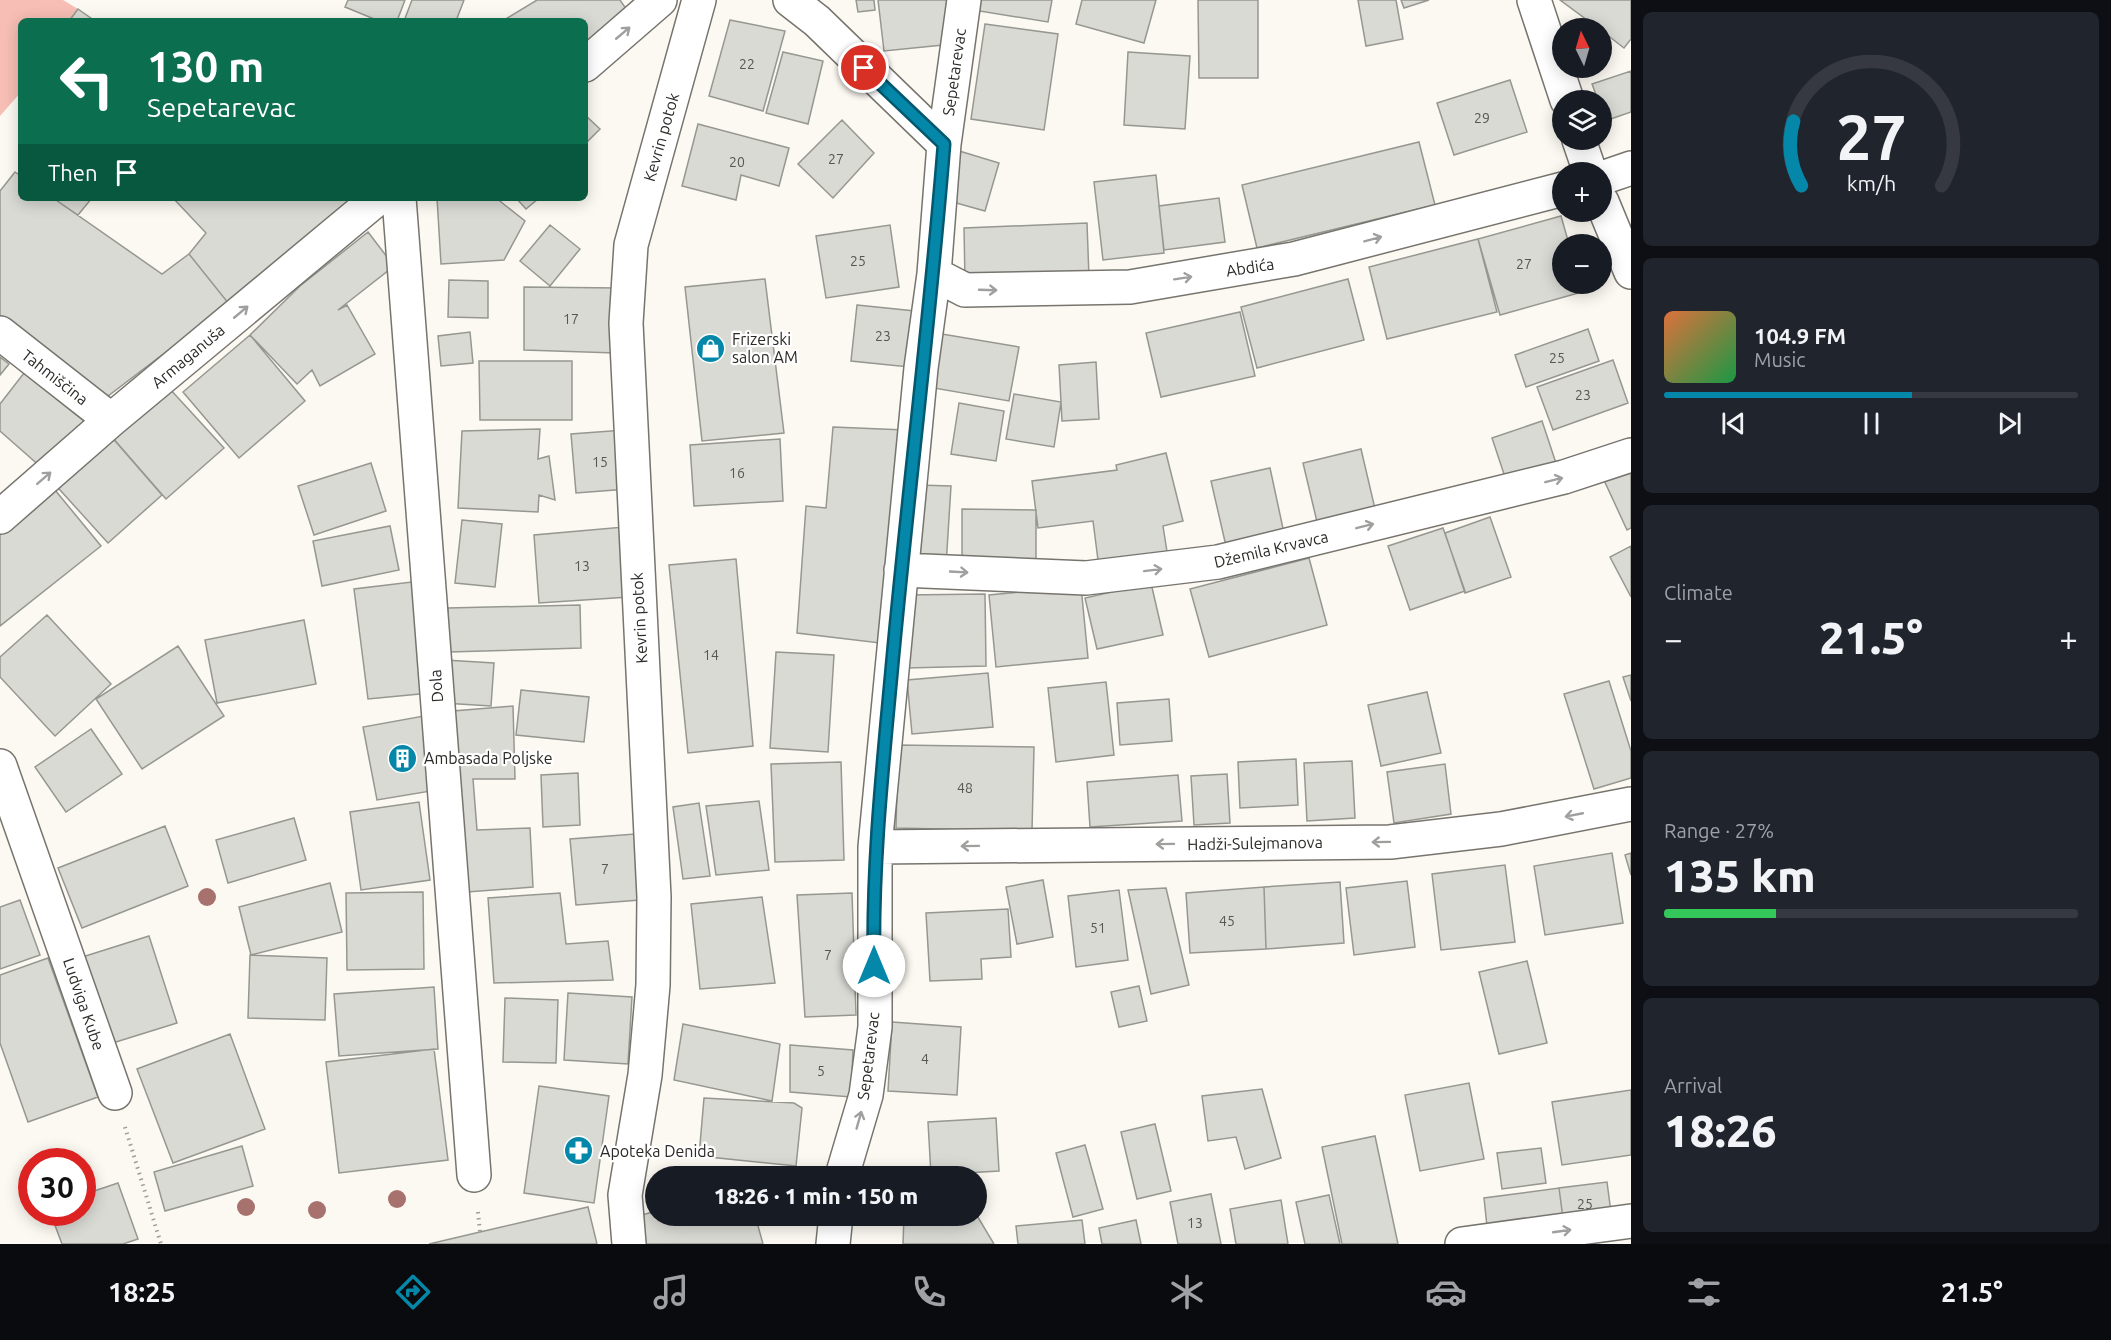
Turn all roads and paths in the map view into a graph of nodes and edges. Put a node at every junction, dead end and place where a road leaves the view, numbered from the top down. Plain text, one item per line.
1 (660, 0) edge
2 (699, 0) edge
3 (790, 0) edge
4 (964, 0) edge
5 (1534, 0) edge
6 (588, 62) edge
7 (1564, 90) edge
8 (944, 144) junction
9 (1631, 168) edge
10 (1612, 175) edge
11 (1552, 192) edge
12 (374, 201) edge
13 (399, 201) edge
14 (1610, 222) edge
15 (1631, 272) edge
16 (934, 274) junction
17 (0, 333) edge
18 (111, 420) junction
19 (1631, 455) edge
20 (0, 516) edge
21 (901, 570) junction
22 (0, 766) edge
23 (1631, 804) edge
24 (875, 847) junction
25 (115, 1093) joint
26 (846, 1166) edge
27 (474, 1174) dead end
28 (1631, 1221) edge
29 (835, 1226) edge
30 (161, 1244) edge
31 (629, 1244) edge
32 (833, 1244) edge
33 (1462, 1244) edge

6 -> 1 street
2 - 31 street, Kevrin potok
3 - 8 street, Sepetarevac
4 - 8 street, Sepetarevac
5 - 7 street
8 - 16 street, Sepetarevac
9 - 10 street
16 -> 11 street, Abdića
18 -> 12 street, Armaganuša
13 - 27 street, Dola
14 - 15 street
16 - 21 street, Sepetarevac
17 - 18 street, Tahmiščina
20 -> 18 street, Armaganuša
21 -> 19 street, Džemila Krvavca
21 - 24 street, Sepetarevac
22 - 25 street, Ludviga Kube
23 -> 24 street, Hadži-Sulejmanova
26 -> 24 street, Sepetarevac
25 - 30 path
33 -> 28 street
29 - 32 street

